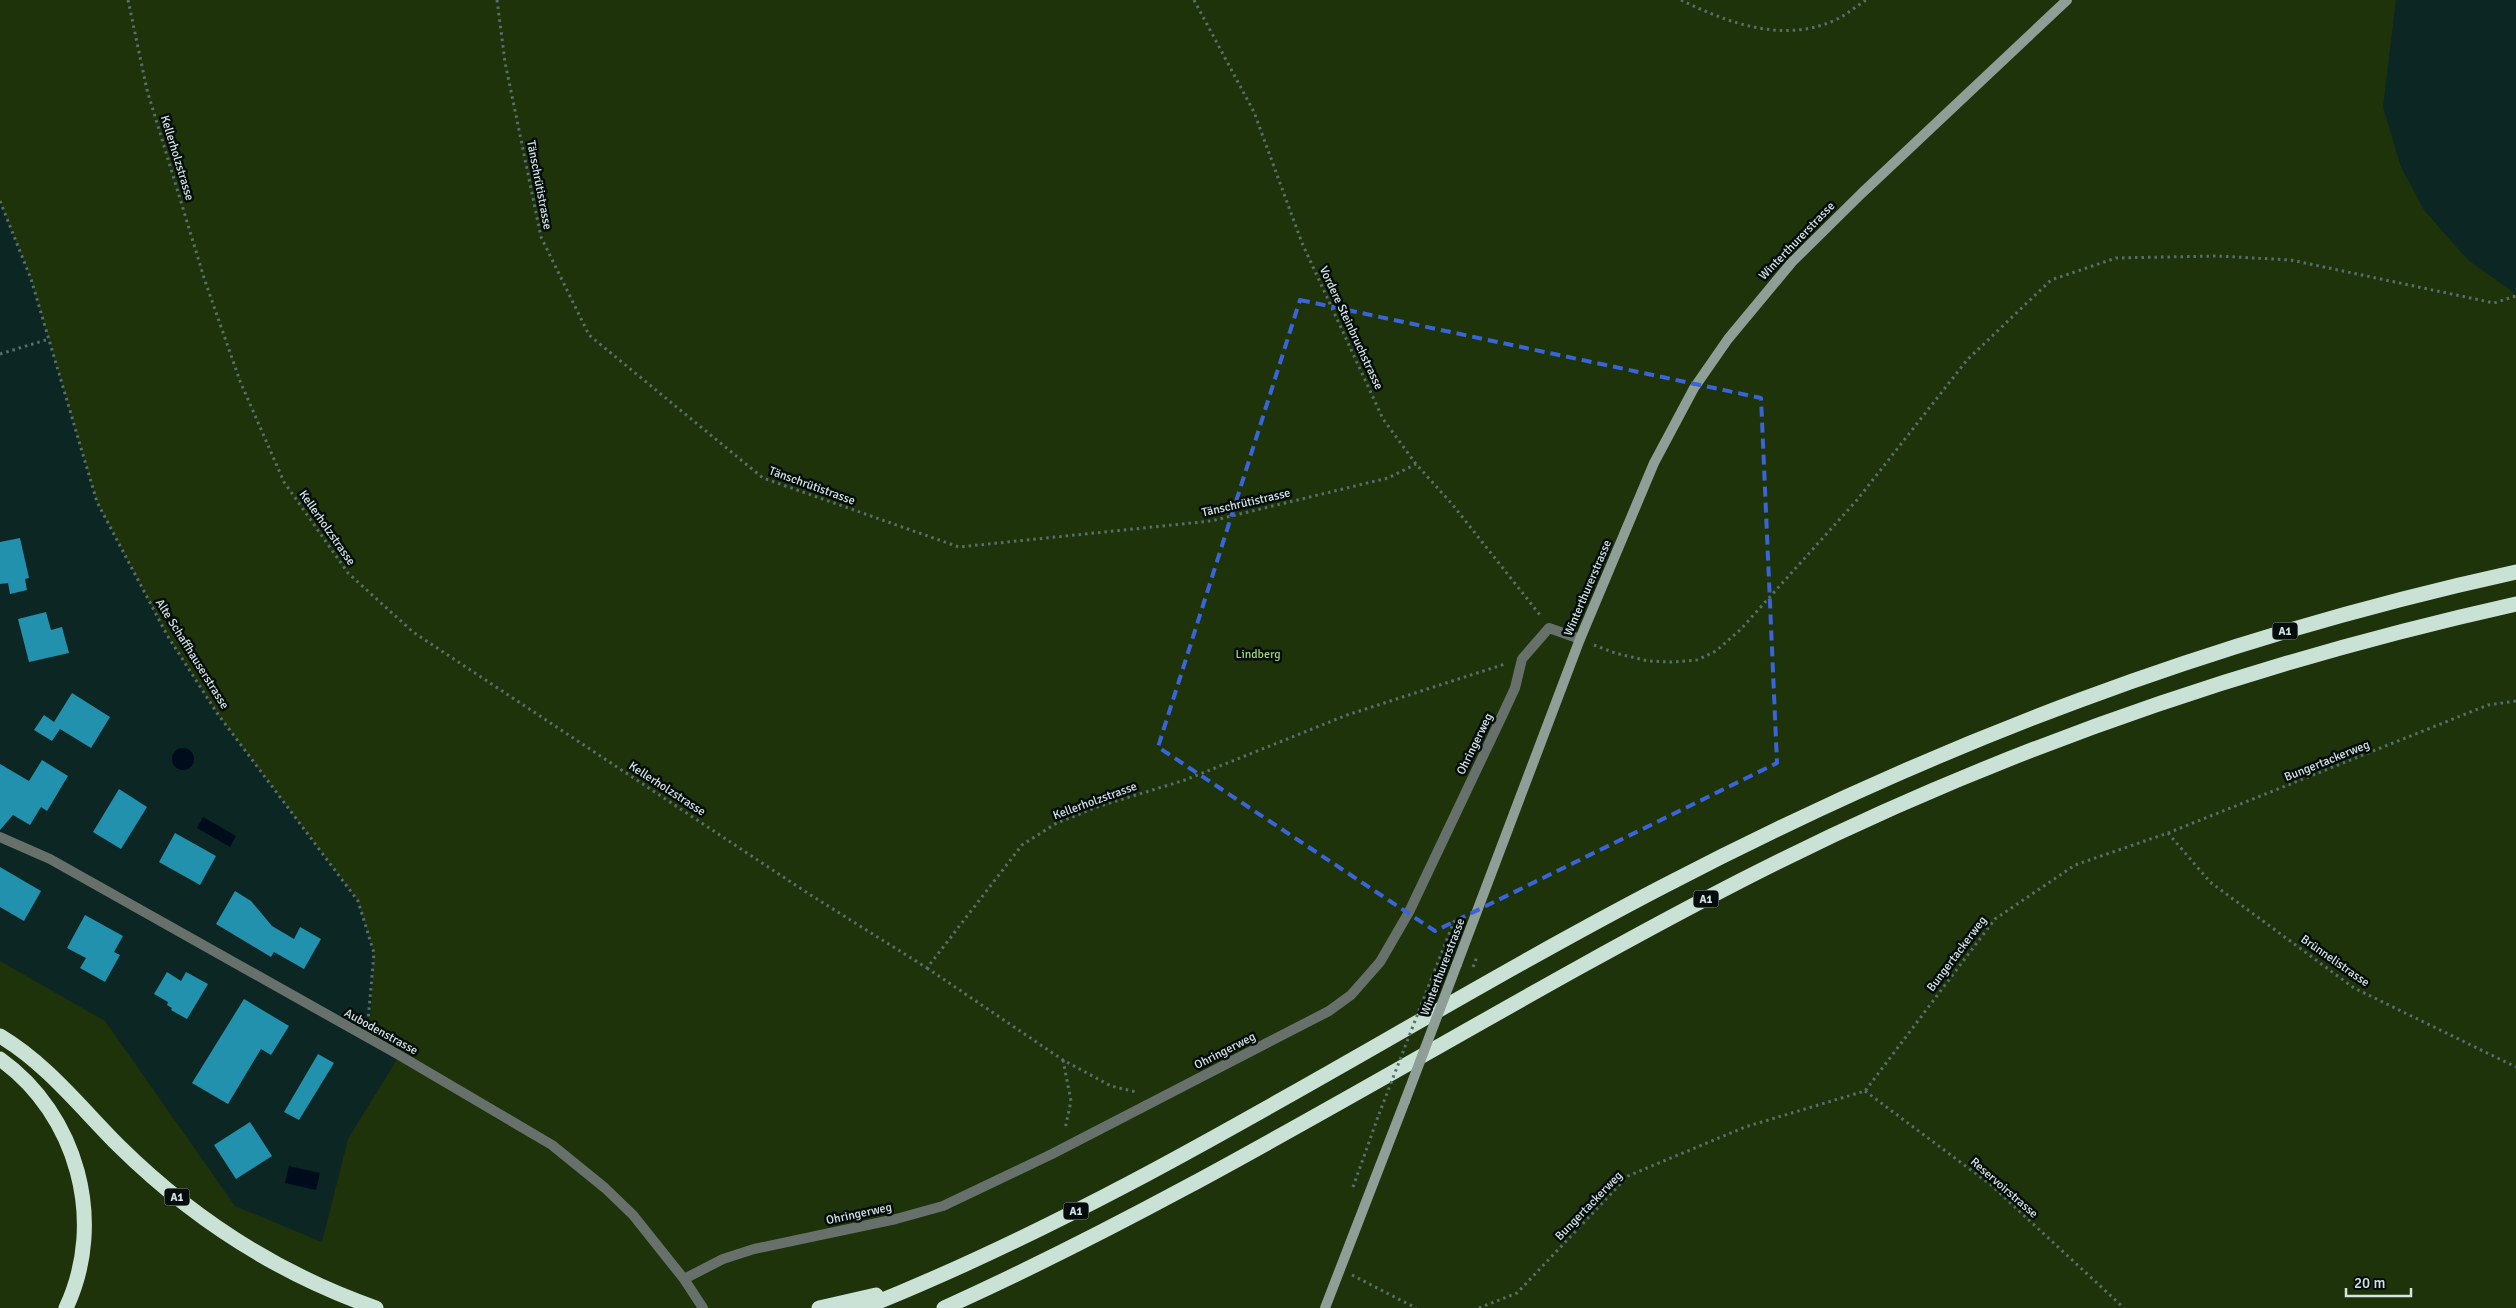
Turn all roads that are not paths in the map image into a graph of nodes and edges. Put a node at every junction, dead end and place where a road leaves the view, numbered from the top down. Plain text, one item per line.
1 (2067, 0) edge
2 (2516, 572) edge
3 (2516, 604) edge
4 (1580, 639) junction
5 (0, 837) edge
6 (0, 1036) edge
7 (0, 1058) edge
8 (684, 1279) junction
9 (919, 1285) junction
10 (66, 1308) edge
11 (376, 1308) edge
12 (703, 1308) edge
13 (819, 1308) edge
14 (863, 1308) edge
15 (944, 1308) edge
16 (1325, 1308) edge

1 - 4 main road, Winterthurerstrasse
2 - 9 highway, A1
3 - 15 highway, A1
4 - 8 street, Ohringerweg
4 - 16 main road, Winterthurerstrasse, bridge
5 - 8 street, Aubodenstrasse
6 - 11 highway, A1
7 - 10 highway
8 - 12 street, Aubodenstrasse
9 - 13 highway, A1
9 - 14 highway, A1

